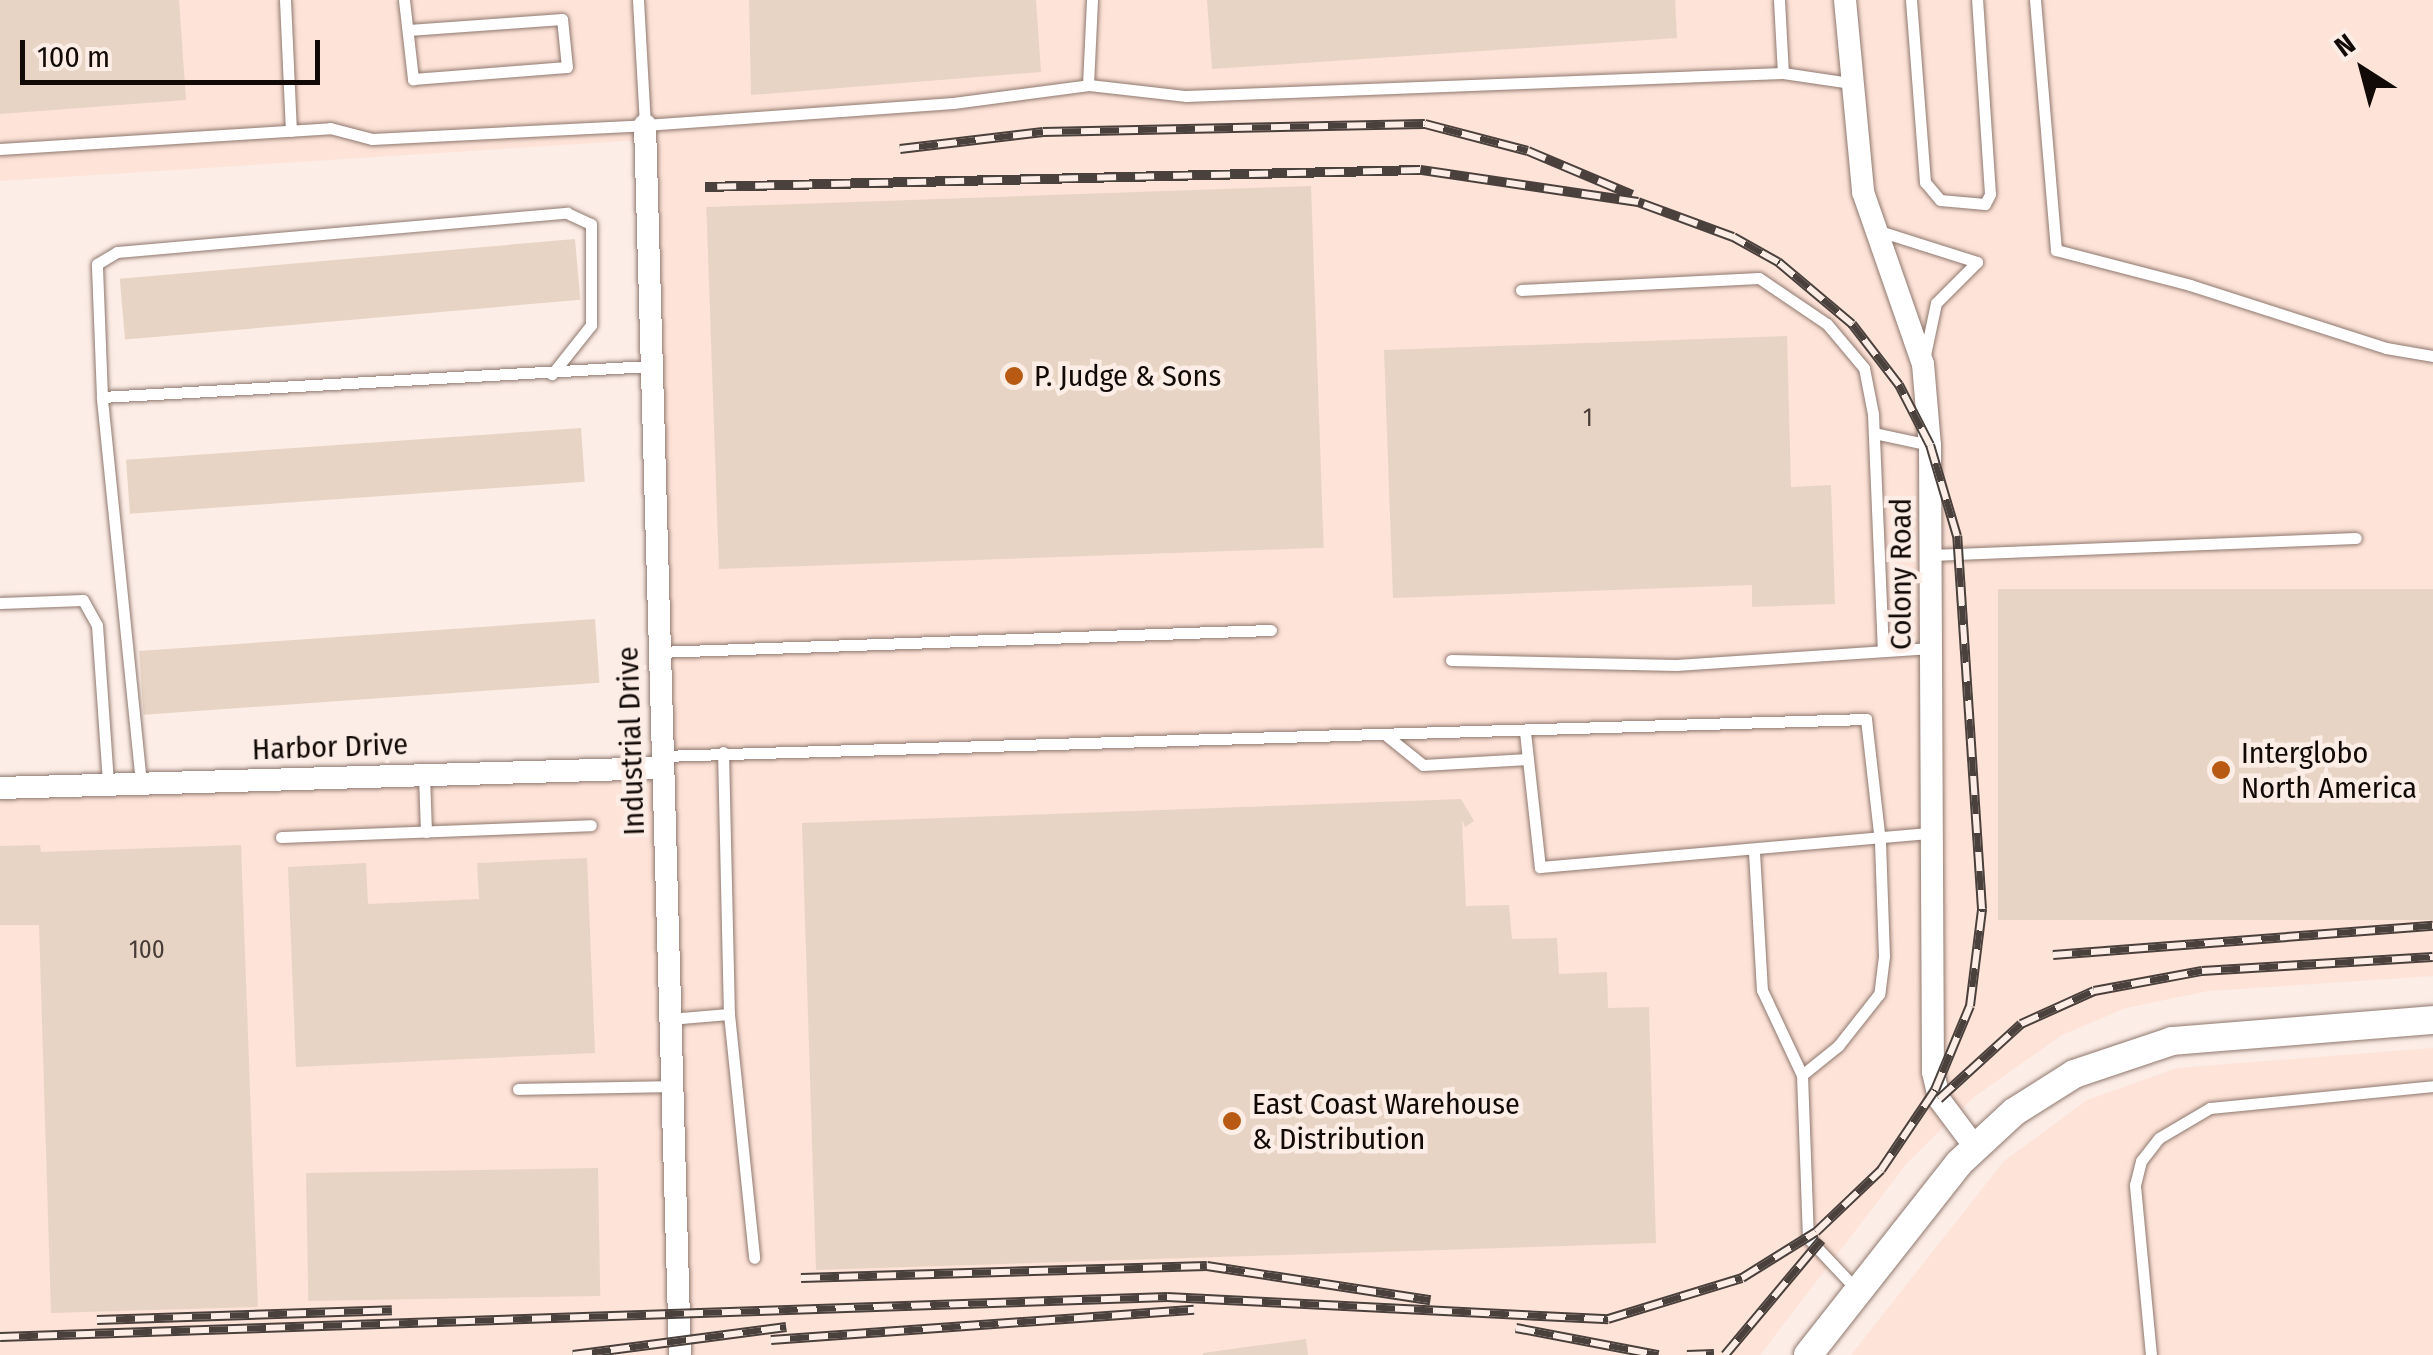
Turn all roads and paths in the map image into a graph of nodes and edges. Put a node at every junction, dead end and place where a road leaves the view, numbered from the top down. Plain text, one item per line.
1 (285, 0) edge
2 (404, 0) edge
3 (638, 0) edge
4 (1092, 0) edge
5 (1779, 0) edge
6 (1845, 0) edge
7 (1911, 0) edge
8 (1978, 0) edge
9 (2034, 0) edge
10 (408, 30) junction
11 (1783, 73) junction
12 (1851, 83) junction
13 (1088, 86) junction
14 (645, 125) junction
15 (291, 131) junction
16 (0, 148) edge
17 (1876, 230) junction
18 (1520, 290) dead end
19 (2433, 356) edge
20 (1923, 364) junction
21 (649, 366) junction
22 (552, 374) junction
23 (102, 397) junction
24 (1874, 433) junction
25 (1930, 445) junction
26 (2356, 538) dead end
27 (1931, 555) junction
28 (0, 603) edge
29 (1271, 630) dead end
30 (1932, 648) junction
31 (1882, 650) junction
32 (658, 652) junction
33 (1451, 660) dead end
34 (1525, 732) junction
35 (1386, 736) junction
36 (723, 752) junction
37 (1528, 759) junction
38 (662, 762) junction
39 (424, 775) junction
40 (141, 783) junction
41 (108, 784) junction
42 (0, 788) edge
43 (591, 825) dead end
44 (426, 832) junction
45 (1932, 833) junction
46 (281, 838) dead end
47 (1880, 842) junction
48 (1754, 852) junction
49 (729, 1014) junction
50 (669, 1019) junction
51 (2433, 1020) edge
52 (1802, 1075) junction
53 (670, 1086) junction
54 (2433, 1086) edge
55 (518, 1089) dead end
56 (1975, 1147) junction
57 (754, 1258) dead end
58 (1858, 1291) junction
59 (680, 1355) edge
60 (1808, 1355) edge
61 (2151, 1355) edge

1 - 15 lane
2 - 10 lane
3 - 14 lane
4 - 13 lane
5 - 11 lane
6 - 12 street, Colony Road
7 - 8 lane
9 - 19 lane
10 - 10 lane
11 - 12 lane
11 - 13 lane
12 - 17 street, Colony Road
13 - 14 lane
14 - 15 lane
14 - 21 street, Industrial Drive
15 - 16 lane
17 - 20 street, Colony Road
17 - 20 lane
18 - 24 lane
20 - 25 street, Colony Road
21 - 22 lane
21 - 32 street, Industrial Drive
22 - 23 lane
22 - 23 lane
23 - 40 lane
24 - 25 lane
24 - 31 lane
25 - 27 street, Colony Road
26 - 27 lane
27 - 30 street, Colony Road
28 - 41 lane
29 - 32 lane
30 - 31 lane
30 - 45 street, Colony Road
31 - 33 lane
32 - 38 street, Industrial Drive
34 - 35 lane
34 - 37 lane
34 - 47 lane
35 - 36 lane
35 - 37 lane
36 - 38 lane
36 - 49 lane
37 - 48 lane
38 - 39 street, Harbor Drive
38 - 50 street, Industrial Drive
39 - 40 street, Harbor Drive
39 - 44 lane
40 - 41 street, Harbor Drive
41 - 42 street, Harbor Drive
43 - 44 lane
44 - 46 lane
45 - 47 lane
45 - 56 street, Colony Road
47 - 48 lane
47 - 52 lane
48 - 52 lane
49 - 50 lane
49 - 57 lane
50 - 53 street, Industrial Drive
51 - 56 street
52 - 58 lane
53 - 55 lane
53 - 59 street, Industrial Drive
54 - 61 lane
56 - 58 street
58 - 60 street

